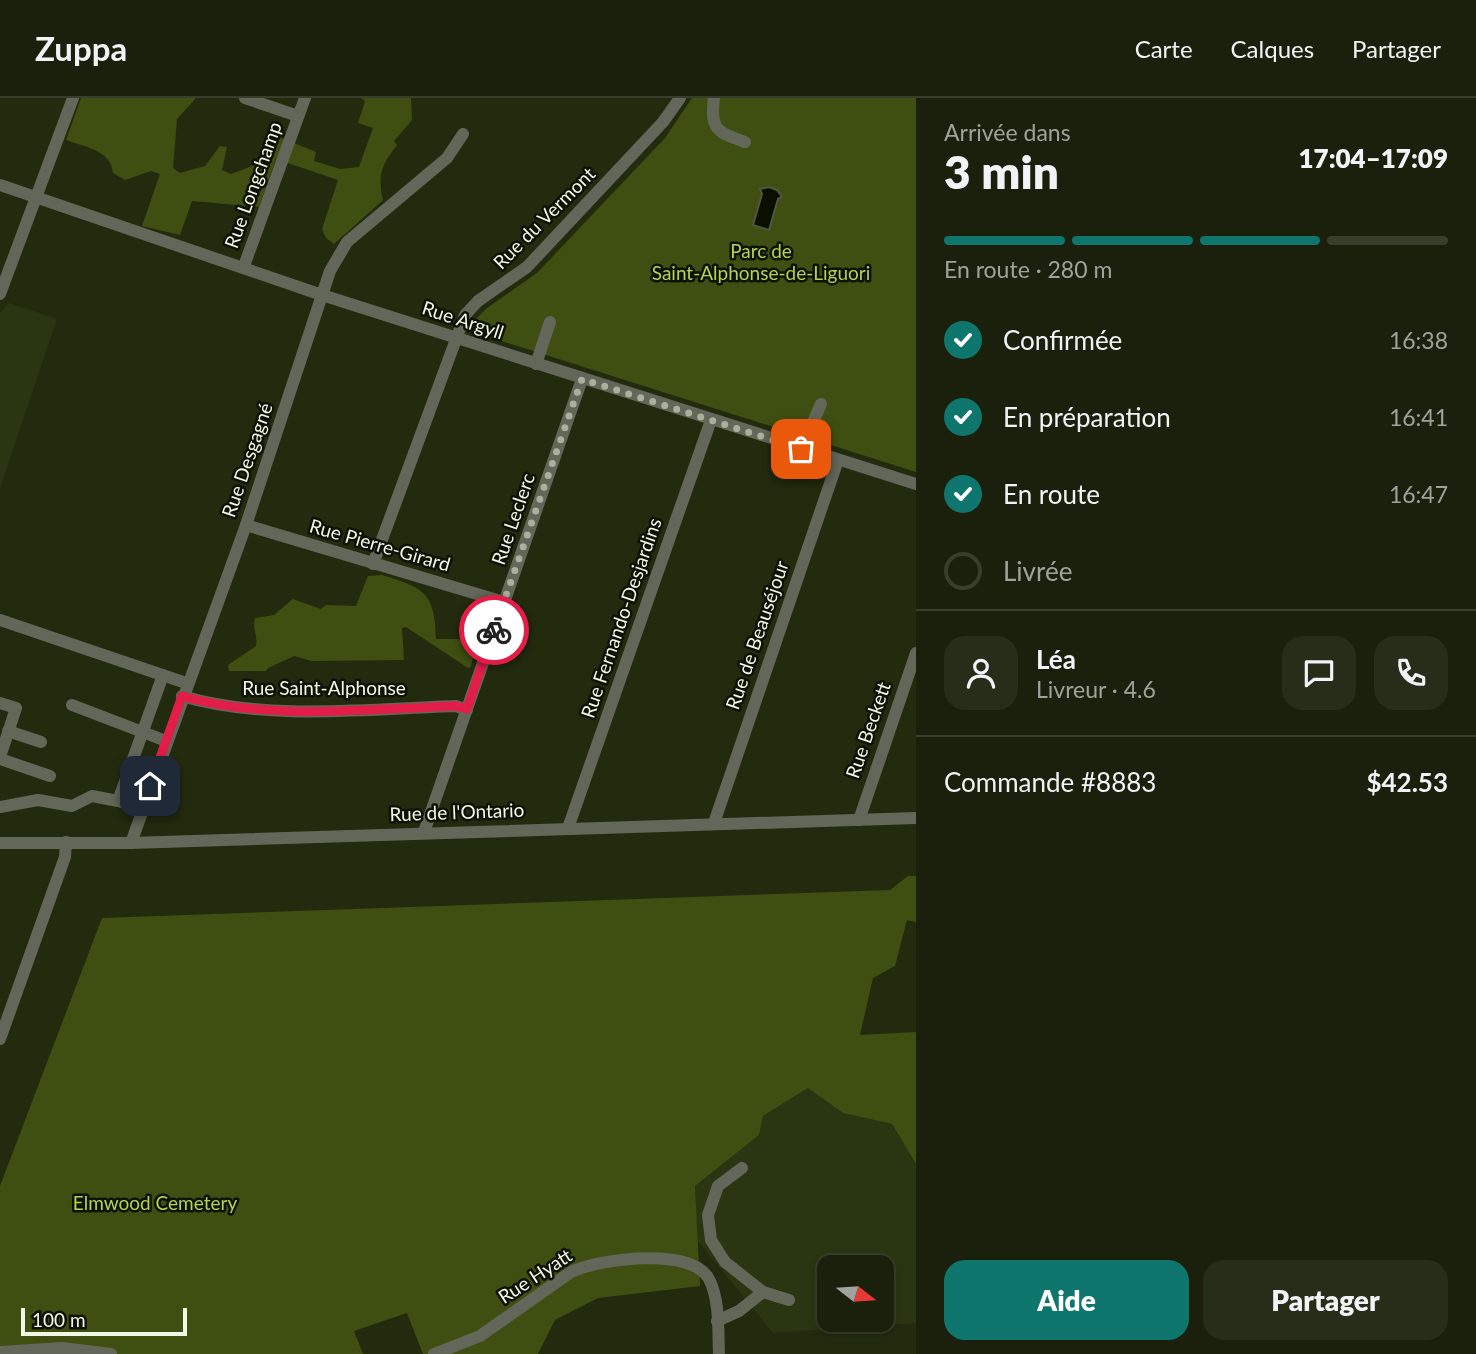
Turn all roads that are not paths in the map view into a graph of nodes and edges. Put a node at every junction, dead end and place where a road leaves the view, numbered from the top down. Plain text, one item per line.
1 (73, 98) edge
2 (245, 98) edge
3 (305, 98) edge
4 (680, 98) edge
5 (714, 98) edge
6 (298, 116) junction
7 (463, 135) dead end
8 (746, 142) dead end
9 (0, 185) edge
10 (37, 197) junction
11 (244, 266) junction
12 (0, 295) edge
13 (323, 295) junction
14 (550, 322) dead end
15 (455, 338) junction
16 (536, 363) junction
17 (582, 379) junction
18 (821, 404) dead end
19 (711, 420) junction
20 (801, 449) junction
21 (838, 460) junction
22 (916, 484) edge
23 (246, 525) junction
24 (373, 564) junction
25 (504, 602) junction
26 (0, 620) edge
27 (916, 653) edge
28 (163, 675) junction
29 (186, 683) junction
30 (182, 696) junction
31 (0, 703) edge
32 (72, 705) dead end
33 (467, 709) junction
34 (8, 731) junction
35 (143, 733) junction
36 (166, 741) junction
37 (41, 742) dead end
38 (0, 758) edge
39 (50, 776) dead end
40 (118, 801) junction
41 (0, 807) edge
42 (143, 808) junction
43 (916, 818) edge
44 (859, 820) junction
45 (714, 823) junction
46 (568, 828) junction
47 (424, 832) junction
48 (66, 842) junction
49 (131, 842) junction
50 (0, 843) edge
51 (0, 1039) edge
52 (742, 1168) dead end
53 (763, 1292) junction
54 (789, 1300) dead end
55 (717, 1321) junction
56 (0, 1352) edge
57 (111, 1354) edge
58 (434, 1354) edge
59 (719, 1354) edge

1 - 10 street
2 - 6 street, Rue Longchamp
3 - 6 street, Rue Longchamp
4 - 15 street, Rue du Vermont
5 - 8 street
6 - 11 street, Rue Longchamp
7 - 13 street, Rue Desgagné
9 - 10 street, Rue Argyll
10 - 11 street, Rue Argyll
10 - 12 street
11 - 13 street, Rue Argyll
13 - 15 street, Rue Argyll
13 - 23 street, Rue Desgagné
14 - 16 street
15 - 16 street, Rue Argyll
15 - 24 street, Rue du Vermont
16 - 17 street, Rue Argyll
17 - 19 street, Rue Argyll
17 - 25 street, Rue Leclerc
18 - 20 street
19 - 20 street, Rue Argyll
19 - 46 street, Rue Fernando-Desjardins
20 - 21 street, Rue Argyll
21 - 22 street, Rue Argyll
21 - 45 street, Rue de Beauséjour
23 - 24 street, Rue Pierre-Girard
23 - 29 street, Rue Desgagné
24 - 25 street, Rue Pierre-Girard
25 - 33 street, Rue Leclerc
26 - 28 street
27 - 44 street, Rue Beckett
28 - 29 street
28 - 35 street
29 - 30 street, Rue Desgagné
30 - 33 street, Rue Saint-Alphonse
30 - 36 street, Rue Desgagné
31 - 34 street
32 - 35 street
33 - 47 street, Rue Leclerc
34 - 37 street
34 - 38 street
35 - 36 street
35 - 40 street
36 - 42 street, Rue Desgagné
38 - 39 street
40 - 41 street
40 - 42 street
42 - 49 street, Rue Desgagné
43 - 44 street, Rue de l'Ontario
44 - 45 street, Rue de l'Ontario
45 - 46 street, Rue de l'Ontario
46 - 47 street, Rue de l'Ontario
47 - 49 street, Rue de l'Ontario
48 - 49 street, Rue de l'Ontario
48 - 50 street, Rue de l'Ontario
48 - 51 street
52 - 53 street
53 - 54 street
53 - 55 street
55 - 58 street, Rue Hyatt
55 - 59 street, Rue Hyatt
56 - 57 street

